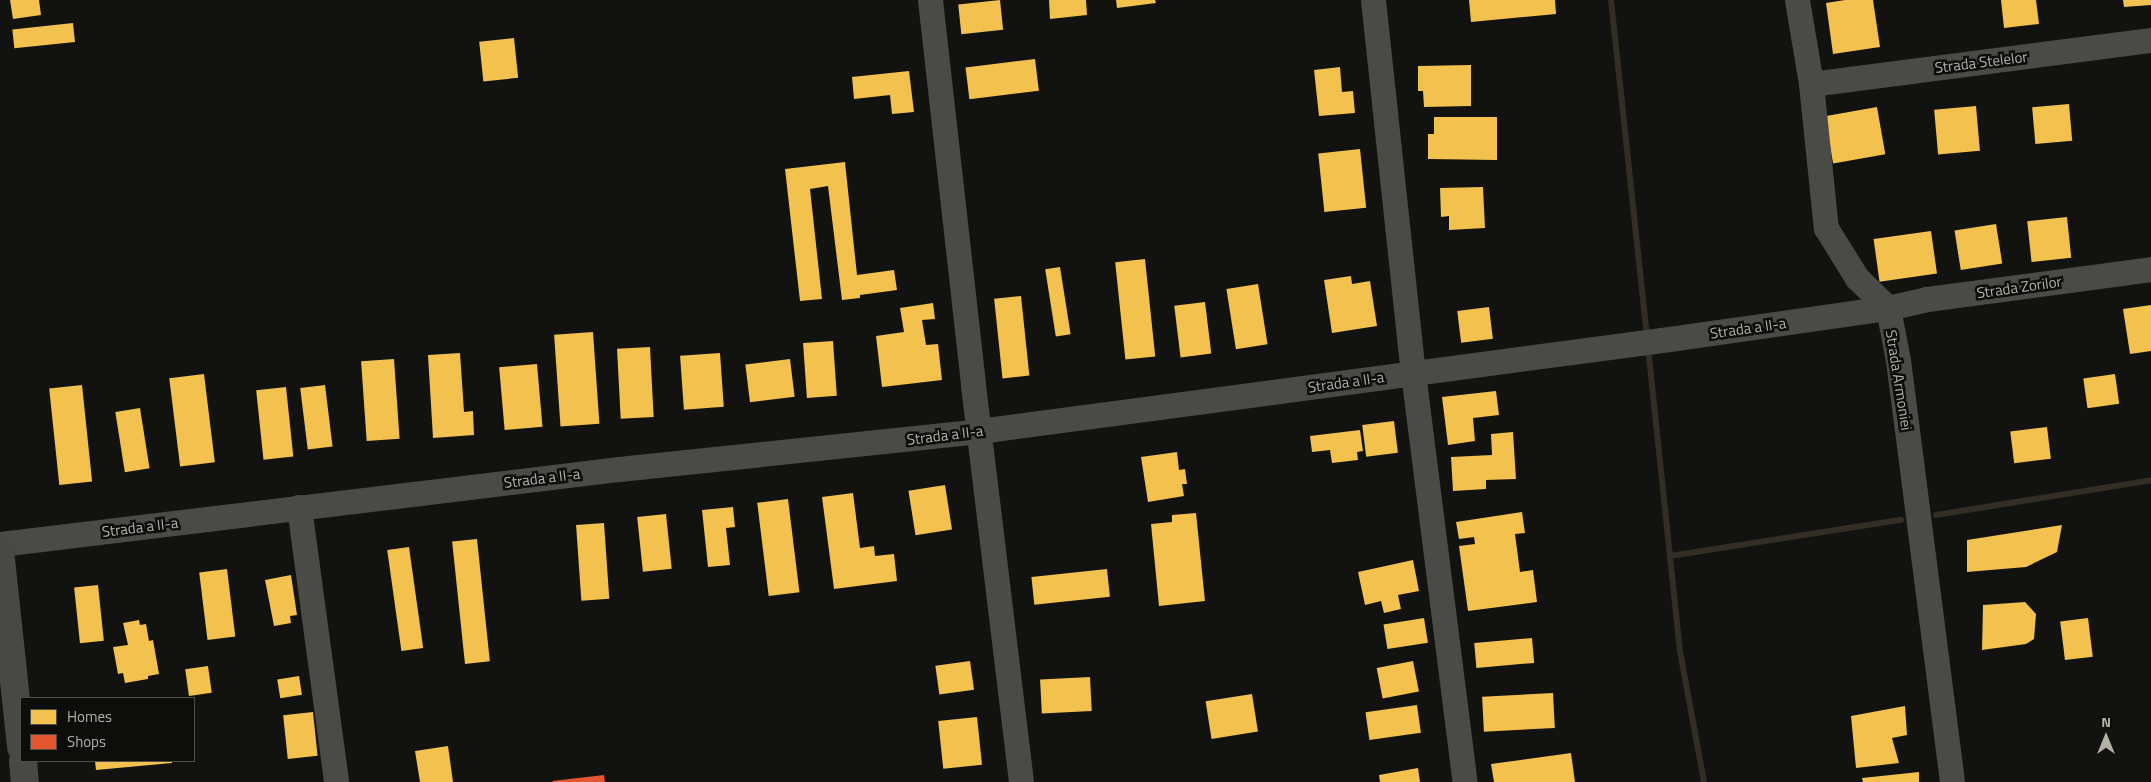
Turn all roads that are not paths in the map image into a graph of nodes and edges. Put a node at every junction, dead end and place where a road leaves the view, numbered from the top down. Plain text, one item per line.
1 (930, 0) edge
2 (1373, 0) edge
3 (1797, 0) edge
4 (2151, 40) edge
5 (1811, 84) junction
6 (2151, 269) edge
7 (1888, 308) junction
8 (1413, 373) junction
9 (979, 431) junction
10 (299, 507) junction
11 (0, 544) edge
12 (0, 550) edge
13 (20, 739) edge
14 (23, 762) edge
15 (25, 782) edge
16 (336, 782) edge
17 (1021, 782) edge
18 (1465, 782) edge
19 (1952, 782) edge

1 - 9 street
2 - 8 street
3 - 5 street, Strada Armoniei
4 - 5 street, Strada Stelelor
5 - 7 street, Strada Armoniei
6 - 7 street, Strada Zorilor
7 - 8 street, Strada a II-a
7 - 19 street, Strada Armoniei
8 - 9 street, Strada a II-a
8 - 18 street
9 - 10 street, Strada a II-a
9 - 17 street
10 - 11 street, Strada a II-a
10 - 16 street
12 - 13 main road
14 - 15 main road

